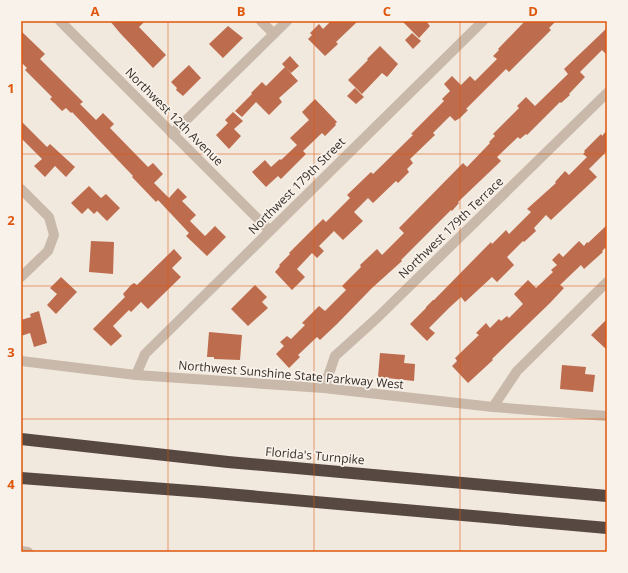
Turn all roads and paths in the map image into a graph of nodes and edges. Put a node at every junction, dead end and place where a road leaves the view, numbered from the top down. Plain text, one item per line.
1 (60, 21) edge
2 (261, 21) edge
3 (287, 21) edge
4 (483, 21) edge
5 (274, 34) junction
6 (607, 93) edge
7 (172, 134) junction
8 (21, 189) edge
9 (270, 231) junction
10 (21, 278) edge
11 (607, 282) edge
12 (21, 361) edge
13 (136, 375) junction
14 (324, 388) junction
15 (493, 407) junction
16 (607, 416) edge
17 (21, 439) edge
18 (21, 478) edge
19 (607, 496) edge
20 (607, 528) edge
21 (21, 551) edge
22 (28, 552) edge

1 - 7 street, Northwest 12th Avenue
2 - 5 street
3 - 5 street
4 - 9 street, Northwest 179th Street
5 - 7 street
6 - 14 street, Northwest 179th Terrace
7 - 9 street, Northwest 12th Avenue
8 - 10 street
9 - 13 street, Northwest 179th Street
11 - 15 street
12 - 13 street, Northwest Sunshine State Parkway West
13 - 14 street, Northwest Sunshine State Parkway West
14 - 15 street, Northwest Sunshine State Parkway West
15 - 16 street, Northwest Sunshine State Parkway West
17 - 19 highway, Florida's Turnpike
18 - 20 highway
21 - 22 street

